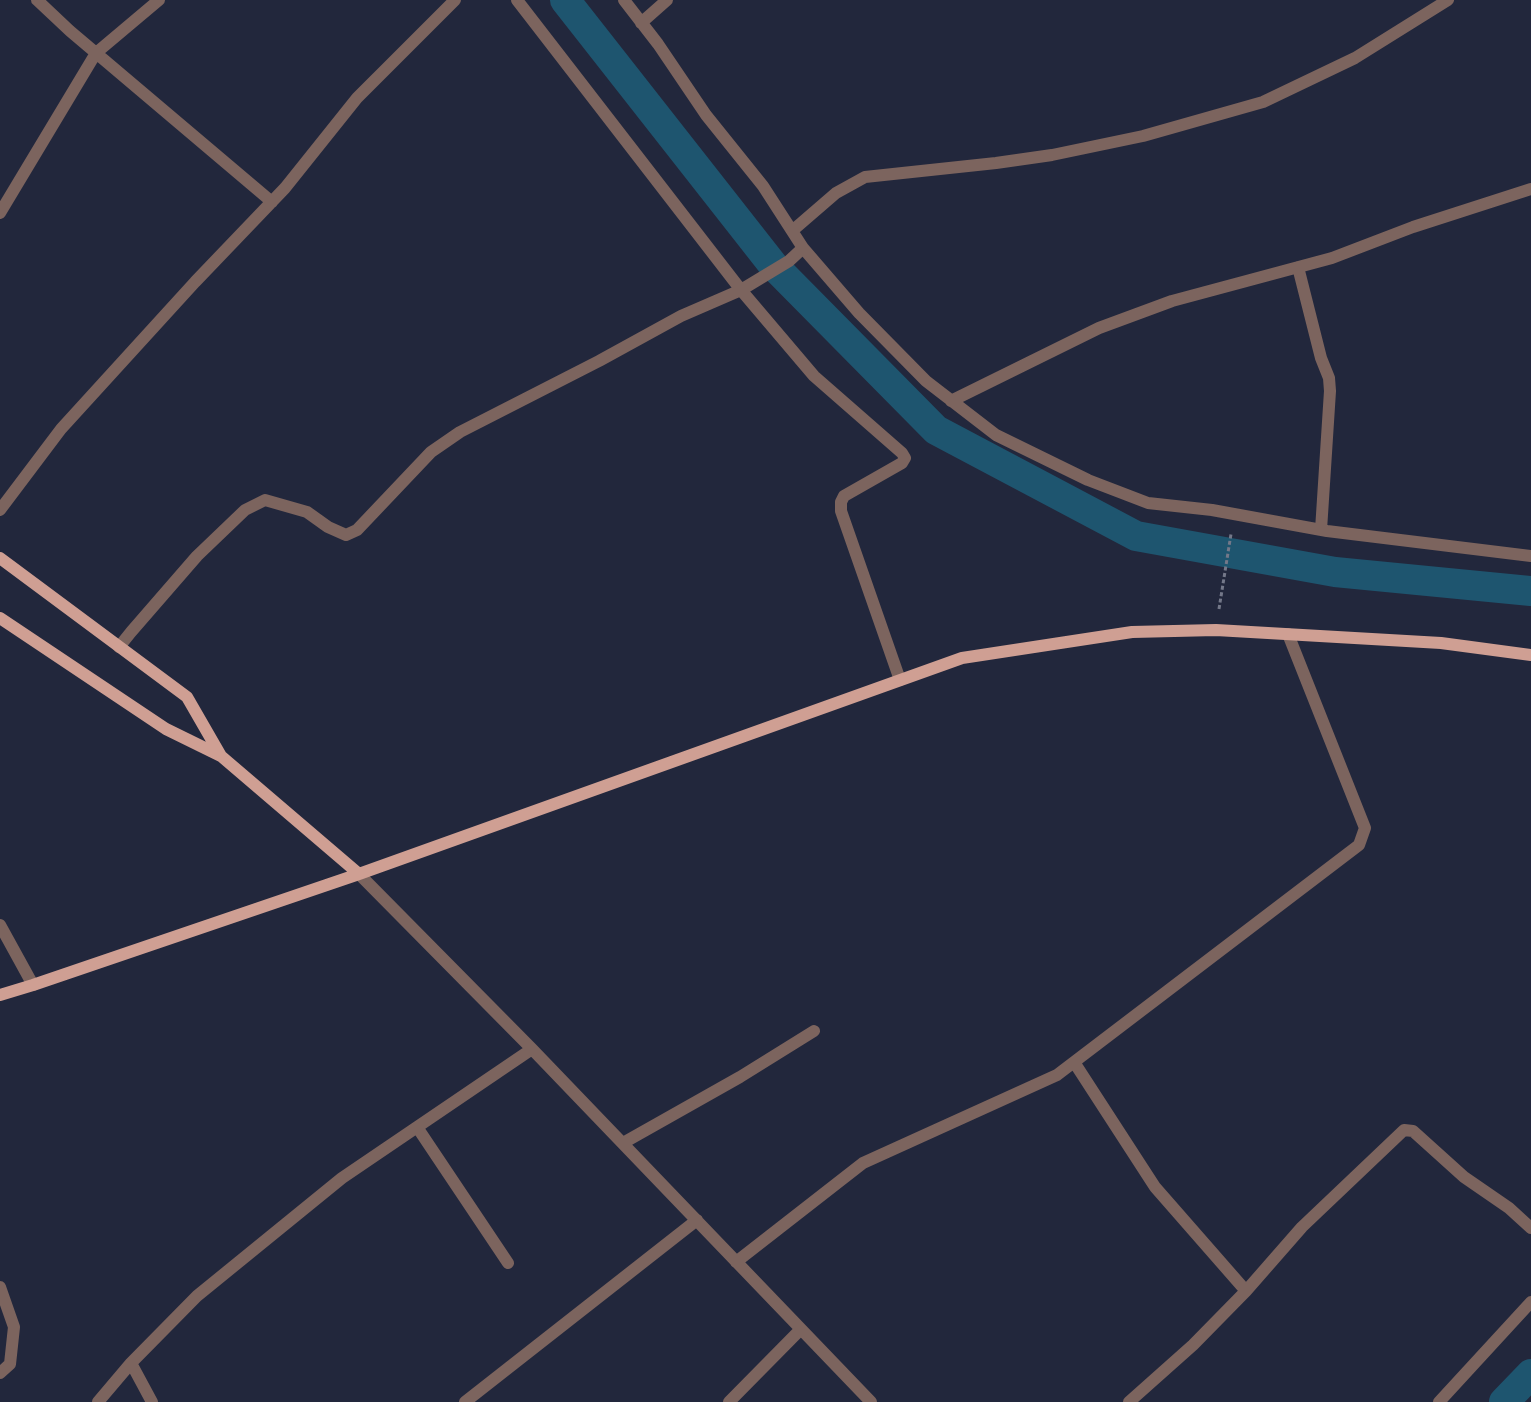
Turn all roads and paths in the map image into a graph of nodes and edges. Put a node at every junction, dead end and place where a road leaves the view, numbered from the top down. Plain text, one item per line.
1 (37, 0) edge
2 (160, 0) edge
3 (455, 0) edge
4 (517, 0) edge
5 (624, 0) edge
6 (667, 0) edge
7 (1448, 0) edge
8 (641, 22) junction
9 (96, 53) junction
10 (1531, 189) edge
11 (272, 202) junction
12 (0, 213) edge
13 (792, 231) junction
14 (803, 248) junction
15 (1298, 267) junction
16 (741, 290) junction
17 (952, 401) junction
18 (0, 510) edge
19 (1232, 526) dead end
20 (1321, 530) junction
21 (1531, 556) edge
22 (0, 558) edge
23 (1221, 601) dead end
24 (0, 618) edge
25 (1288, 634) junction
26 (119, 647) junction
27 (1531, 655) edge
28 (900, 680) junction
29 (221, 756) junction
30 (359, 874) junction
31 (0, 925) edge
32 (33, 985) junction
33 (0, 995) edge
34 (814, 1031) dead end
35 (532, 1049) junction
36 (1074, 1062) junction
37 (417, 1127) junction
38 (623, 1144) junction
39 (697, 1220) junction
40 (1531, 1228) edge
41 (736, 1262) junction
42 (508, 1263) dead end
43 (0, 1287) edge
44 (1246, 1290) junction
45 (1531, 1302) edge
46 (801, 1329) junction
47 (130, 1364) junction
48 (0, 1373) edge
49 (98, 1402) edge
50 (152, 1402) edge
51 (465, 1402) edge
52 (728, 1402) edge
53 (871, 1402) edge
54 (1129, 1402) edge
55 (1439, 1402) edge

1 - 9 street
2 - 9 street
3 - 11 street
4 - 16 street
5 - 8 street
6 - 8 street
7 - 13 street
8 - 13 street
9 - 11 street
9 - 12 street
10 - 15 street
11 - 18 street
13 - 14 street
14 - 16 street
14 - 17 street
15 - 17 street
15 - 20 street
16 - 26 street
16 - 28 street
17 - 20 street
19 - 23 path
20 - 21 street
22 - 26 main road
24 - 29 main road
25 - 27 main road
25 - 28 main road
25 - 36 street
26 - 29 main road
28 - 30 main road
29 - 30 main road
30 - 32 main road
30 - 35 street
31 - 32 street
32 - 33 main road
34 - 38 street
35 - 37 street
35 - 38 street
36 - 41 street
36 - 44 street
37 - 42 street
37 - 47 street
38 - 39 street
39 - 41 street
39 - 51 street
40 - 44 street
41 - 46 street
43 - 48 street
44 - 54 street
45 - 55 street
46 - 52 street
46 - 53 street
47 - 49 street
47 - 50 street

